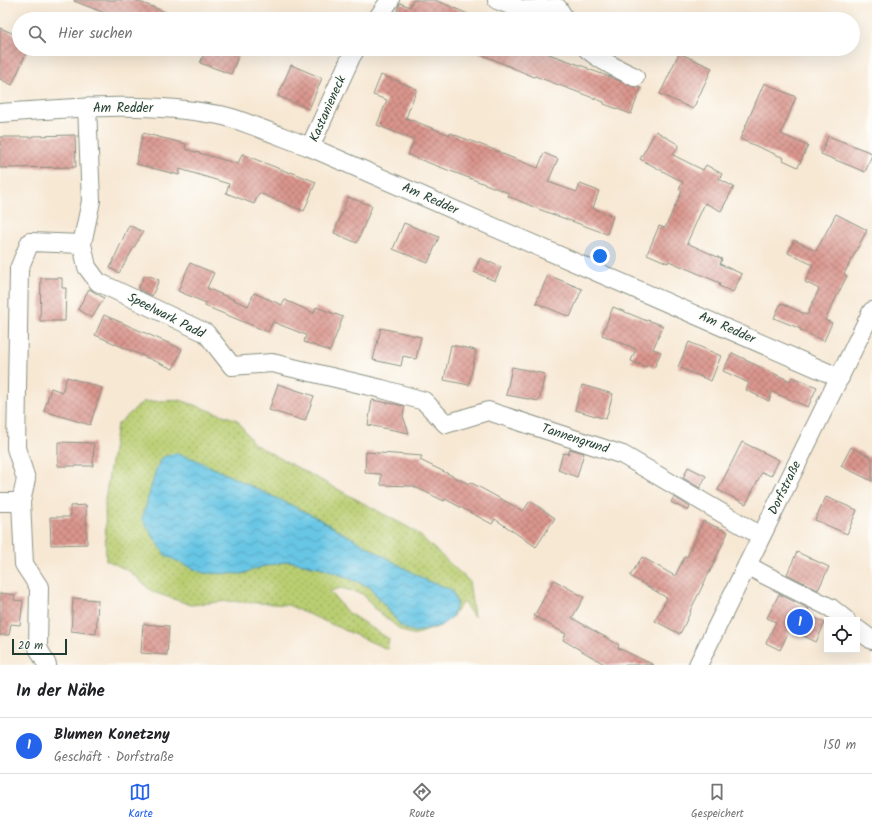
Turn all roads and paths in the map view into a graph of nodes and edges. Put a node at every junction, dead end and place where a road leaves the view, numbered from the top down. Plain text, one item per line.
1 (390, 0) edge
2 (496, 0) edge
3 (382, 12) edge
4 (542, 12) edge
5 (352, 56) edge
6 (596, 56) edge
7 (635, 77) dead end
8 (87, 107) junction
9 (0, 112) edge
10 (310, 147) junction
11 (82, 244) junction
12 (872, 311) edge
13 (840, 378) junction
14 (382, 389) joint
15 (0, 502) edge
16 (22, 502) junction
17 (761, 536) junction
18 (747, 565) junction
19 (842, 617) edge
20 (860, 631) edge
21 (872, 640) edge
22 (47, 665) edge
23 (698, 665) edge

1 - 3 street
2 - 4 street
5 - 10 street, Kastanieneck
6 - 7 street
8 - 9 street, Am Redder
8 - 10 street, Am Redder
8 - 11 street, Speelwark Padd
10 - 13 street, Am Redder
11 - 14 street, Speelwark Padd
11 - 16 street
12 - 13 street, Dorfstraße
13 - 17 street, Dorfstraße
14 - 17 street, Tannengrund
15 - 16 street
16 - 22 street
17 - 18 street, Dorfstraße
18 - 19 street
18 - 23 street, Dorfstraße
20 - 21 street

